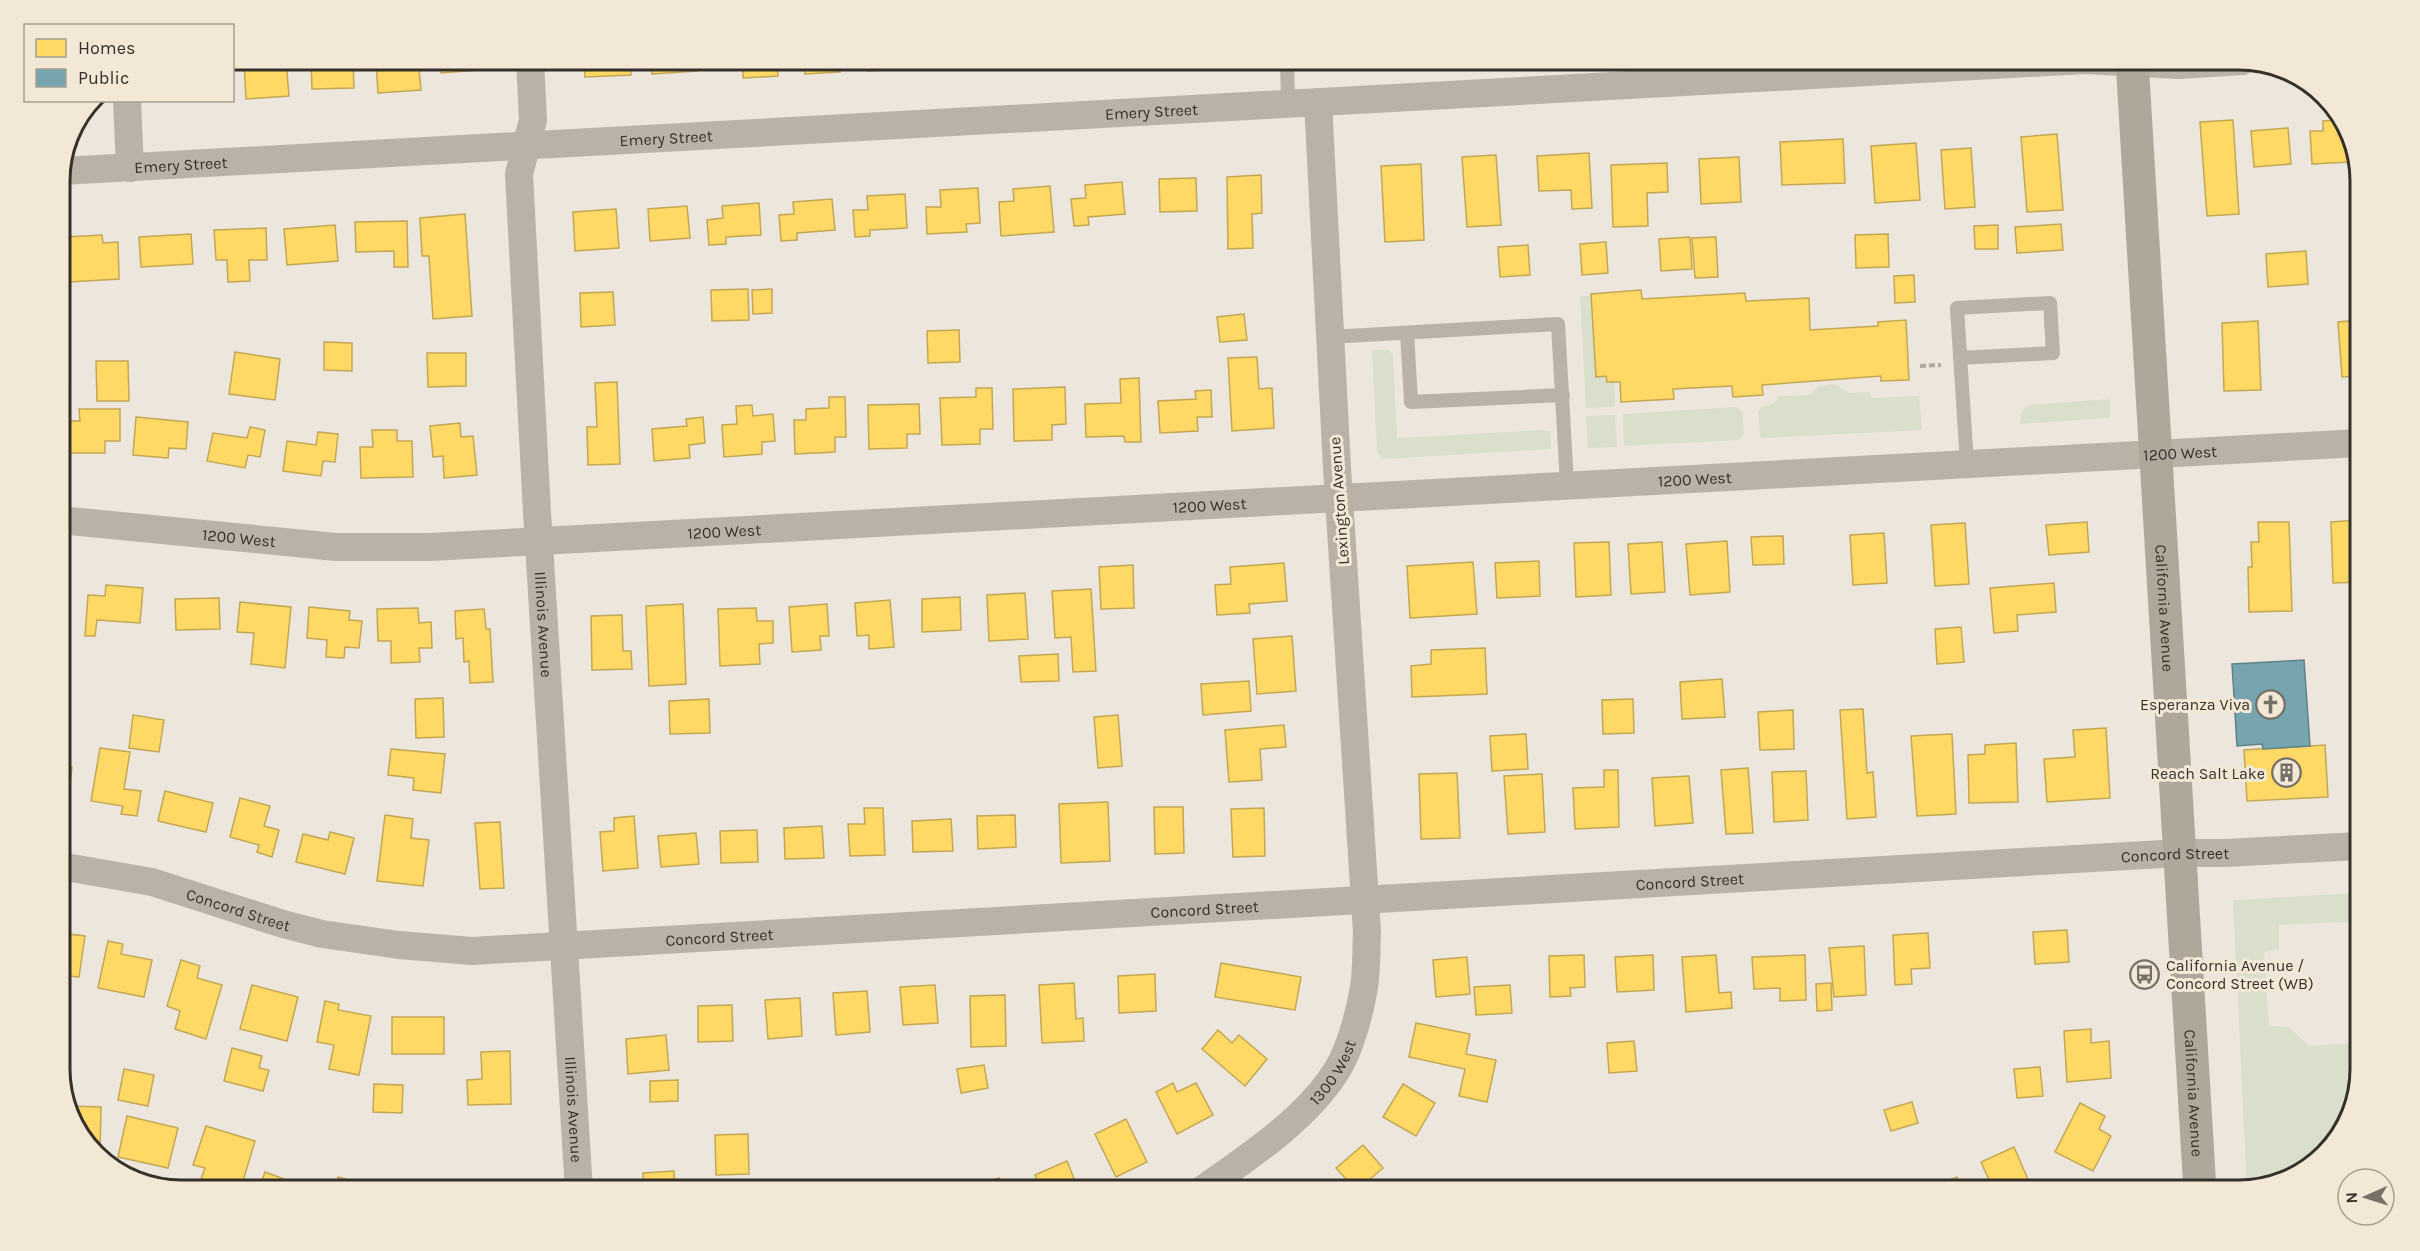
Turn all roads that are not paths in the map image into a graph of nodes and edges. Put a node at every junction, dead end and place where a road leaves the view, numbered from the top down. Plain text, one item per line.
1 (530, 70) edge
2 (1287, 70) edge
3 (1903, 70) edge
4 (2133, 70) edge
5 (127, 102) edge
6 (1318, 102) junction
7 (1288, 103) junction
8 (527, 146) junction
9 (130, 168) junction
10 (71, 171) edge
11 (1407, 333) junction
12 (1330, 337) junction
13 (1960, 358) junction
14 (1563, 395) junction
15 (2349, 444) edge
16 (2156, 454) junction
17 (1967, 464) junction
18 (1567, 485) junction
19 (1339, 498) junction
20 (71, 521) edge
21 (539, 542) junction
22 (2350, 847) edge
23 (2180, 853) junction
24 (71, 869) edge
25 (1365, 900) junction
26 (563, 946) junction
27 (578, 1180) edge
28 (1216, 1180) edge
29 (2199, 1180) edge

1 - 8 street, Illinois Avenue
2 - 7 lane
3 - 6 street, Emery Street
4 - 16 main road, California Avenue
5 - 9 street
6 - 7 street, Emery Street
6 - 12 street, Lexington Avenue
7 - 8 street, Emery Street
8 - 9 street, Emery Street
8 - 21 street, Illinois Avenue
9 - 10 street, Emery Street
11 - 12 lane
11 - 14 lane
11 - 14 lane
12 - 19 street, Lexington Avenue
13 - 13 lane
13 - 17 lane
14 - 18 lane
15 - 16 street, 1200 West
16 - 17 street, 1200 West
16 - 23 main road, California Avenue
17 - 18 street, 1200 West
18 - 19 street, 1200 West
19 - 21 street, 1200 West
19 - 25 street, Lexington Avenue
20 - 21 street, 1200 West
21 - 26 street, Illinois Avenue
22 - 23 street, Concord Street
23 - 25 street, Concord Street
23 - 29 main road, California Avenue
24 - 26 street, Concord Street
25 - 26 street, Concord Street
25 - 28 street, 1300 West
26 - 27 street, Illinois Avenue

